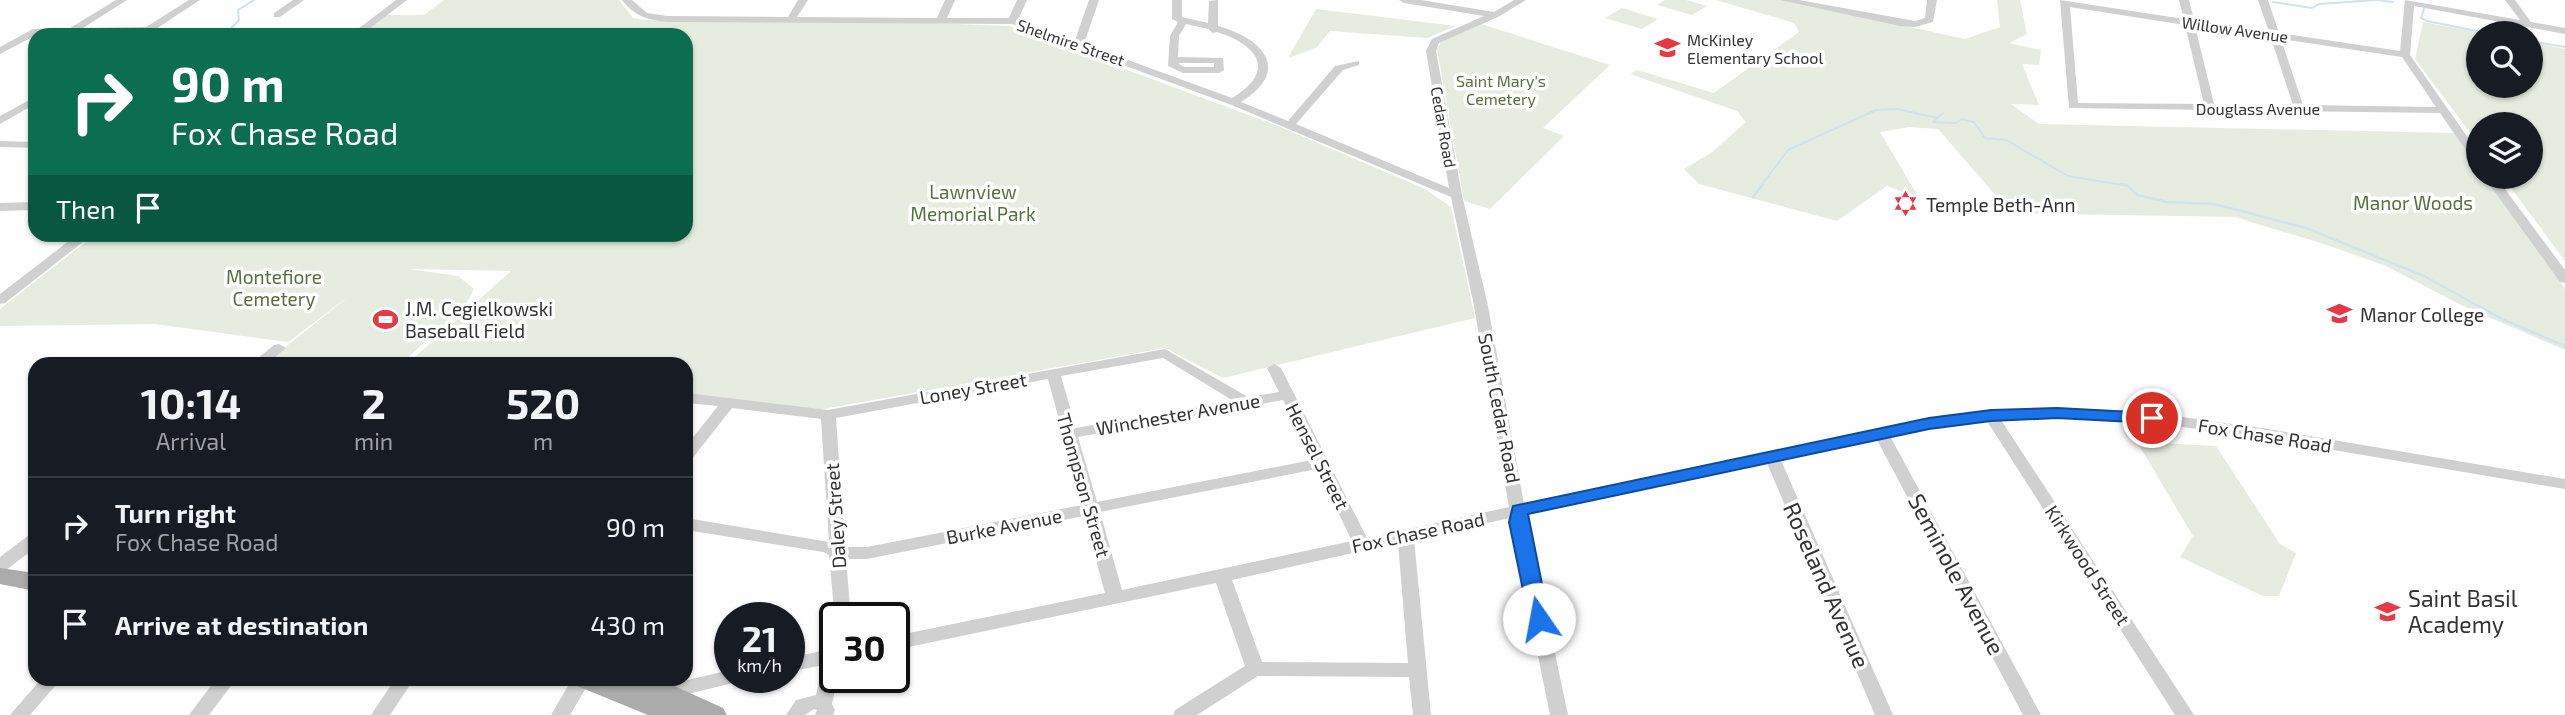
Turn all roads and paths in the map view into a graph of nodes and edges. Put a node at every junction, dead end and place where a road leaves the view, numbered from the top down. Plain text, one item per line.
1 (122, 0) edge
2 (195, 0) edge
3 (299, 0) edge
4 (402, 0) edge
5 (626, 0) edge
6 (803, 0) edge
7 (950, 0) edge
8 (1023, 0) edge
9 (1094, 0) edge
10 (1177, 0) edge
11 (1404, 0) edge
12 (1521, 0) edge
13 (1784, 0) edge
14 (1931, 0) edge
15 (2184, 0) edge
16 (2263, 0) edge
17 (2510, 0) edge
18 (1214, 1) edge
19 (2410, 1) edge
20 (2066, 2) edge
21 (278, 15) dead end
22 (1495, 15) junction
23 (791, 19) junction
24 (941, 20) junction
25 (1013, 21) junction
26 (1184, 21) junction
27 (2513, 21) edge
28 (2526, 21) edge
29 (2189, 23) junction
30 (2543, 26) edge
31 (76, 28) edge
32 (150, 28) edge
33 (364, 28) edge
34 (1213, 30) junction
35 (2565, 30) edge
36 (28, 35) edge
37 (2276, 35) junction
38 (1079, 43) junction
39 (0, 51) edge
40 (2405, 55) junction
41 (1174, 60) dead end
42 (1355, 64) dead end
43 (1233, 102) junction
44 (28, 104) edge
45 (0, 107) edge
46 (2210, 108) junction
47 (2300, 108) junction
48 (20, 109) junction
49 (2442, 110) junction
50 (0, 112) edge
51 (0, 121) edge
52 (1289, 126) junction
53 (2466, 143) edge
54 (0, 144) edge
55 (28, 145) edge
56 (1453, 177) junction
57 (1430, 185) junction
58 (2499, 189) edge
59 (1456, 195) junction
60 (28, 206) edge
61 (0, 207) edge
62 (1459, 208) junction
63 (76, 242) edge
64 (2565, 279) edge
65 (0, 300) edge
66 (1481, 306) joint
67 (279, 348) dead end
68 (267, 357) edge
69 (1274, 368) dead end
70 (1053, 373) junction
71 (1287, 395) junction
72 (693, 399) edge
73 (1245, 402) junction
74 (728, 403) junction
75 (828, 415) junction
76 (1991, 416) junction
77 (1881, 433) junction
78 (1069, 434) junction
79 (693, 447) edge
80 (1770, 455) junction
81 (1322, 463) junction
82 (2565, 484) edge
83 (1091, 509) junction
84 (1519, 510) junction
85 (693, 525) edge
86 (1405, 534) junction
87 (28, 544) edge
88 (1362, 544) junction
89 (839, 553) junction
90 (0, 566) edge
91 (28, 570) edge
92 (0, 576) edge
93 (1222, 576) junction
94 (28, 581) edge
95 (1115, 597) junction
96 (841, 602) edge
97 (910, 640) edge
98 (1255, 669) junction
99 (1419, 670) junction
100 (714, 685) edge
101 (46, 686) edge
102 (221, 686) edge
103 (400, 686) edge
104 (580, 686) edge
105 (608, 686) edge
106 (641, 686) edge
107 (819, 690) edge
108 (671, 704) edge
109 (806, 711) edge
110 (19, 715) edge
111 (198, 715) edge
112 (380, 715) edge
113 (561, 715) edge
114 (714, 715) edge
115 (1182, 715) edge
116 (1422, 715) edge
117 (1559, 715) edge
118 (1884, 715) edge
119 (2032, 715) edge
120 (2185, 715) edge

1 - 31 street
2 - 32 street
3 - 21 street
4 - 33 street
5 - 23 street, Shelmire Street
6 - 23 street
7 - 24 street
8 - 25 street
9 - 38 street
10 - 26 street
11 - 22 street
12 - 22 street, Cedar Road
13 - 14 street
15 - 29 street
16 - 37 street
17 - 28 street
18 - 34 street
19 - 27 street
19 - 40 street
20 - 29 street, Willow Avenue
20 - 46 street, Douglass Avenue
22 - 56 street, Cedar Road
23 - 24 street, Shelmire Street
24 - 25 street, Shelmire Street
25 - 38 street, Shelmire Street
26 - 34 street
26 - 41 street
29 - 37 street, Willow Avenue
29 - 46 street
30 - 35 street
34 - 43 street
36 - 39 street
37 - 40 street, Willow Avenue
37 - 47 street
38 - 43 street, Shelmire Street
40 - 49 street
42 - 52 street
43 - 52 street, Shelmire Street
44 - 48 street
45 - 48 street
46 - 47 street, Douglass Avenue
47 - 49 street, Douglass Avenue
48 - 50 street
48 - 51 street
49 - 53 street
52 - 57 street, Shelmire Street
54 - 55 street
56 - 57 street
56 - 59 street, Cedar Road
57 - 59 street, Shelmire Street
57 - 62 street
58 - 64 street
59 - 62 street, Cedar Road
60 - 61 street
62 - 66 street, Cedar Road
63 - 65 street
66 - 84 street, South Cedar Road
67 - 68 street
69 - 71 street, Hensel Street
70 - 73 street, Loney Street
70 - 75 street, Loney Street
70 - 78 street, Thompson Street
71 - 73 street, Winchester Avenue
71 - 81 street, Hensel Street
72 - 74 street, Loney Street
73 - 78 street, Winchester Avenue
74 - 75 street, Loney Street
74 - 79 street
75 - 89 street, Daley Street
76 - 77 street, Fox Chase Road
76 - 82 street, Fox Chase Road
76 - 120 street, Kirkwood Street
77 - 80 street, Fox Chase Road
77 - 119 street, Seminole Avenue
78 - 83 street, Thompson Street
80 - 84 street, Fox Chase Road
80 - 118 street, Roseland Avenue
81 - 83 street, Burke Avenue
81 - 88 street, Hensel Street
83 - 89 street, Burke Avenue
83 - 95 street, Thompson Street
84 - 86 street, Fox Chase Road
84 - 117 street, South Cedar Road
85 - 89 street, Burke Avenue
86 - 88 street, Fox Chase Road
86 - 99 street
87 - 90 street
88 - 93 street, Fox Chase Road
89 - 96 street, Daley Street
90 - 91 main road
92 - 94 main road
93 - 95 street, Fox Chase Road
93 - 98 street
95 - 97 street, Fox Chase Road
98 - 99 street
98 - 115 street
99 - 116 street
100 - 108 street
101 - 110 street
102 - 111 street
103 - 112 street
104 - 113 street
105 - 108 main road
106 - 108 main road
107 - 109 street
108 - 114 main road

